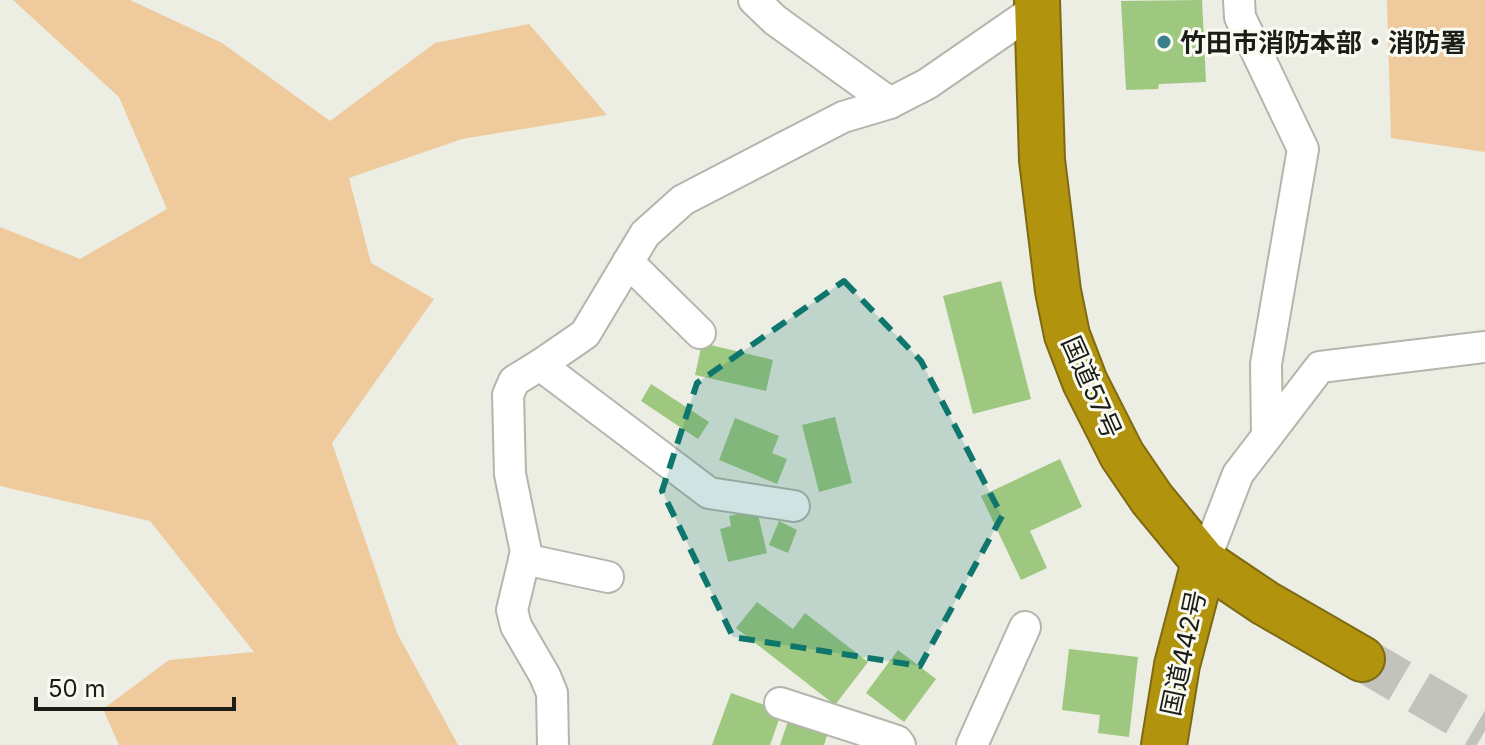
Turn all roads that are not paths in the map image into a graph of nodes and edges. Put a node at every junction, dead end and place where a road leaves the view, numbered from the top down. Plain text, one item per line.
1 (754, 0) edge
2 (1239, 0) edge
3 (1037, 4) edge
4 (890, 103) junction
5 (628, 262) junction
6 (700, 333) dead end
7 (1485, 347) edge
8 (540, 365) junction
9 (1267, 436) junction
10 (794, 506) dead end
11 (524, 559) junction
12 (1204, 562) junction
13 (608, 577) dead end
14 (1025, 627) dead end
15 (1362, 659) tunnel mouth
16 (780, 703) dead end
17 (553, 745) edge
18 (900, 745) edge
19 (972, 745) edge
20 (1164, 745) edge

1 - 4 street
2 - 9 street
3 - 4 street
3 - 12 highway, 国道57号
4 - 5 street
5 - 6 street
5 - 8 street
7 - 9 street
8 - 10 street
8 - 11 street
9 - 12 street
11 - 13 street
11 - 17 street
12 - 15 highway, 国道57号
12 - 20 highway, 国道442号
14 - 19 street
16 - 18 street

